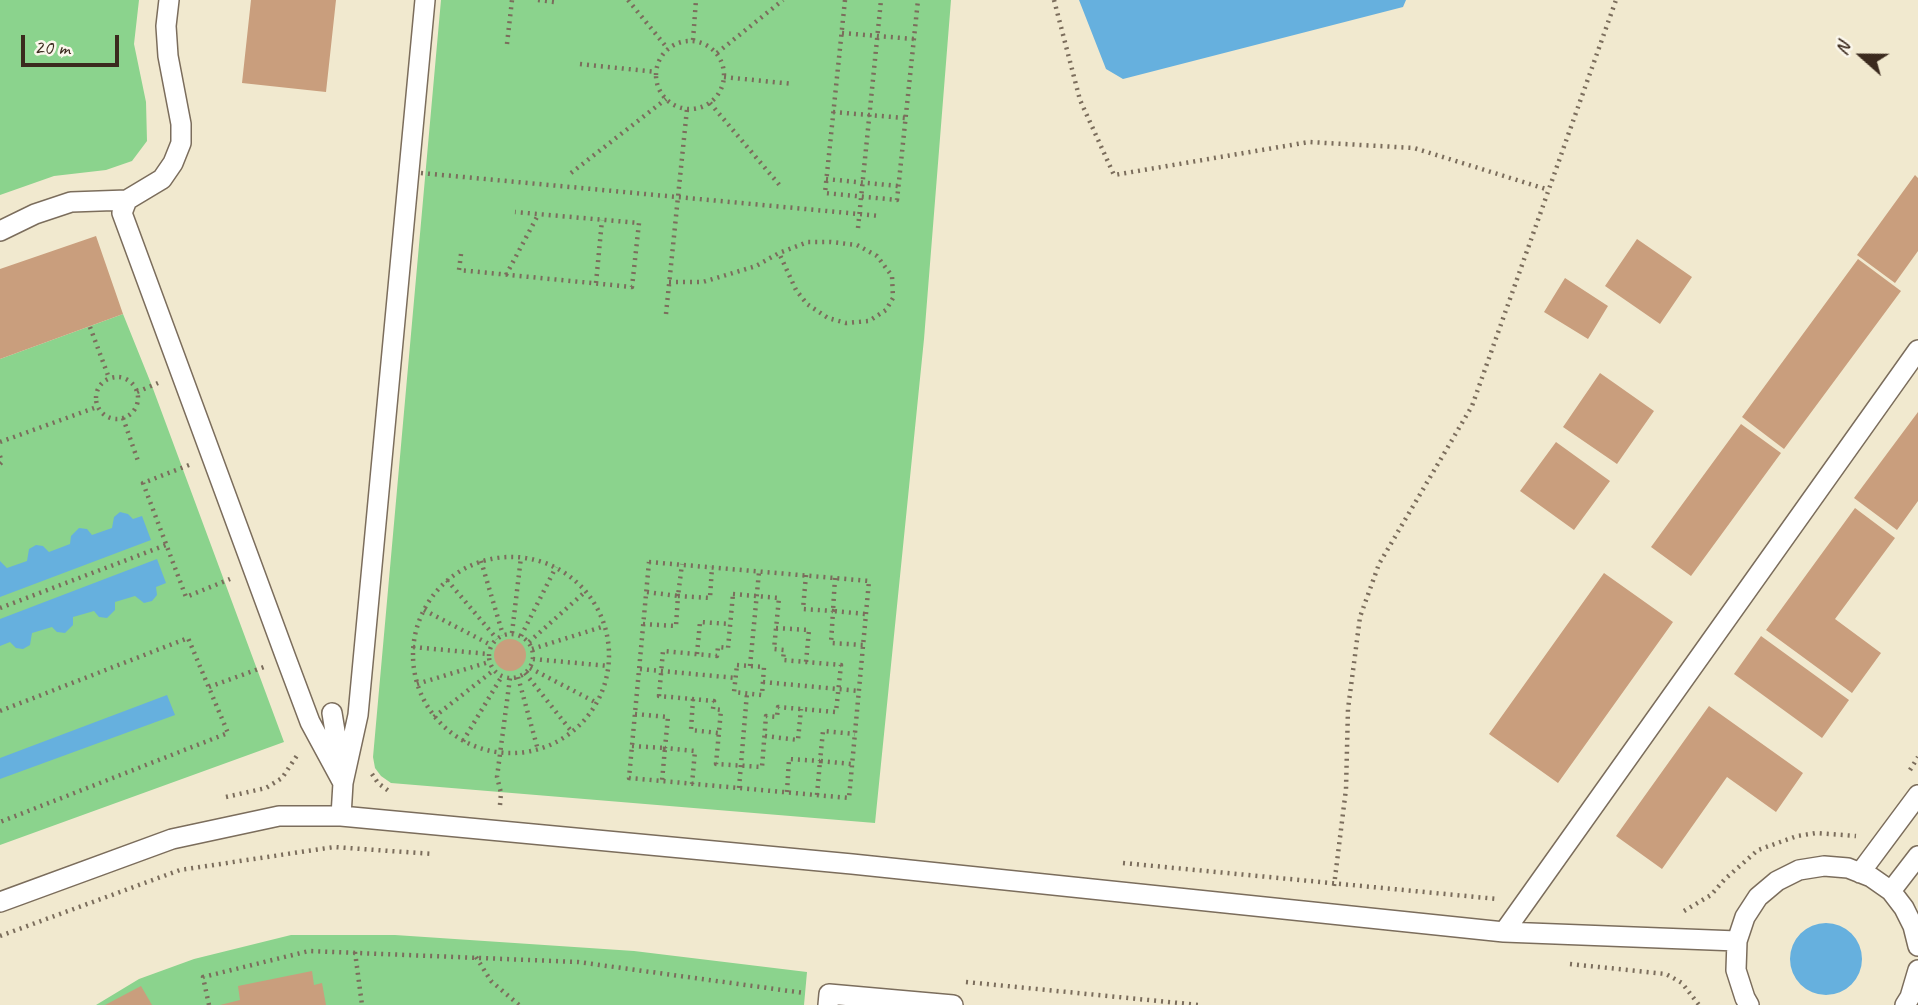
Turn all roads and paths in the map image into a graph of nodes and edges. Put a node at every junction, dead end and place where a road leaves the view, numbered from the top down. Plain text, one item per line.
1 (169, 0) edge
2 (425, 0) edge
3 (512, 0) edge
4 (538, 0) edge
5 (628, 0) edge
6 (696, 0) edge
7 (783, 0) edge
8 (845, 0) edge
9 (881, 0) edge
10 (918, 0) edge
11 (1054, 0) edge
12 (1616, 0) edge
13 (554, 2) edge
14 (842, 33) junction
15 (877, 36) junction
16 (914, 39) junction
17 (694, 40) junction
18 (507, 44) dead end
19 (668, 49) junction
20 (717, 53) junction
21 (580, 64) dead end
22 (656, 72) junction
23 (724, 77) junction
24 (793, 84) dead end
25 (666, 99) junction
26 (710, 103) junction
27 (687, 109) junction
28 (833, 111) junction
29 (869, 115) junction
30 (906, 118) junction
31 (421, 173) dead end
32 (571, 173) dead end
33 (826, 179) junction
34 (862, 182) junction
35 (898, 186) junction
36 (782, 188) dead end
37 (1549, 190) junction
38 (677, 197) junction
39 (861, 197) junction
40 (127, 200) junction
41 (515, 212) dead end
42 (538, 215) junction
43 (880, 216) dead end
44 (602, 220) junction
45 (858, 228) dead end
46 (0, 231) edge
47 (779, 253) junction
48 (461, 254) dead end
49 (506, 275) junction
50 (669, 282) junction
51 (596, 283) junction
52 (666, 314) dead end
53 (90, 327) dead end
54 (1918, 350) edge
55 (109, 378) junction
56 (97, 407) junction
57 (123, 418) junction
58 (0, 442) edge
59 (0, 456) edge
60 (212, 456) junction
61 (138, 461) dead end
62 (0, 464) edge
63 (166, 545) junction
64 (520, 557) junction
65 (481, 561) junction
66 (682, 564) junction
67 (556, 567) junction
68 (712, 567) junction
69 (254, 570) junction
70 (759, 572) junction
71 (806, 575) junction
72 (835, 579) junction
73 (447, 580) junction
74 (586, 591) junction
75 (647, 592) junction
76 (678, 596) junction
77 (757, 596) junction
78 (0, 608) edge
79 (423, 610) junction
80 (833, 611) junction
81 (866, 614) junction
82 (643, 624) junction
83 (730, 624) junction
84 (605, 626) junction
85 (776, 628) junction
86 (512, 633) junction
87 (503, 635) junction
88 (521, 636) junction
89 (497, 639) junction
90 (529, 642) junction
91 (491, 645) junction
92 (863, 645) junction
93 (413, 647) junction
94 (533, 649) junction
95 (488, 654) junction
96 (697, 654) junction
97 (286, 658) junction
98 (533, 659) junction
99 (489, 662) junction
100 (806, 662) junction
101 (609, 666) junction
102 (750, 666) junction
103 (530, 668) junction
104 (639, 669) junction
105 (494, 670) junction
106 (662, 671) junction
107 (525, 673) junction
108 (502, 676) junction
109 (518, 677) junction
110 (510, 678) junction
111 (736, 678) junction
112 (762, 682) junction
113 (416, 684) junction
114 (209, 687) junction
115 (839, 689) junction
116 (859, 691) junction
117 (747, 693) junction
118 (693, 699) junction
119 (597, 703) junction
120 (801, 709) junction
121 (0, 710) edge
122 (332, 713) dead end
123 (635, 714) junction
124 (434, 717) junction
125 (572, 732) junction
126 (719, 733) junction
127 (855, 734) junction
128 (765, 736) junction
129 (462, 741) junction
130 (632, 746) junction
131 (665, 748) junction
132 (538, 750) junction
133 (499, 753) junction
134 (1918, 757) edge
135 (820, 761) junction
136 (852, 764) junction
137 (741, 765) junction
138 (370, 771) dead end
139 (497, 777) dead end
140 (1904, 779) dead end
141 (662, 781) junction
142 (343, 783) junction
143 (692, 784) junction
144 (739, 788) junction
145 (787, 792) junction
146 (400, 793) dead end
147 (817, 795) junction
148 (1918, 795) edge
149 (488, 802) dead end
150 (500, 803) dead end
151 (341, 816) junction
152 (0, 822) edge
153 (1859, 835) dead end
154 (441, 855) dead end
155 (1918, 856) edge
156 (1112, 862) dead end
157 (1860, 873) junction
158 (1334, 883) junction
159 (1891, 891) junction
160 (1525, 901) junction
161 (0, 902) edge
162 (1673, 913) dead end
163 (1330, 914) junction
164 (1504, 932) junction
165 (0, 936) edge
166 (1737, 941) junction
167 (1918, 946) edge
168 (355, 953) junction
169 (476, 957) junction
170 (1569, 964) dead end
171 (1918, 970) edge
172 (965, 982) dead end
173 (829, 999) edge
174 (209, 1005) edge
175 (362, 1005) edge
176 (519, 1005) edge
177 (953, 1005) edge
178 (1199, 1005) edge
179 (1699, 1005) edge
180 (1749, 1005) edge
181 (1905, 1005) edge

1 - 40 lane
2 - 142 lane
3 - 18 path
4 - 13 path
5 - 19 path
6 - 17 path
7 - 20 path
8 - 14 path
9 - 15 path
10 - 16 path
11 - 37 path
12 - 37 path
14 - 15 path
14 - 28 path
15 - 16 path
15 - 29 path
16 - 30 path
17 - 19 path
17 - 20 path
19 - 22 path
20 - 23 path
21 - 22 path
22 - 25 path
23 - 24 path
23 - 26 path
25 - 27 path
25 - 32 path
26 - 27 path
26 - 36 path
27 - 38 path
28 - 29 path
28 - 33 path
29 - 30 path
29 - 34 path
30 - 35 path
31 - 38 path, bridge
33 - 34 path
33 - 39 path
34 - 35 path
34 - 39 path
35 - 39 path
37 - 158 path
38 - 43 path, bridge
38 - 50 path
39 - 45 path
40 - 46 lane
40 - 60 lane
41 - 42 path
42 - 44 path
42 - 49 path
44 - 51 path
44 - 51 path
47 - 47 path
47 - 50 path
48 - 49 path
49 - 51 path
50 - 52 path
53 - 55 path
54 - 160 lane
55 - 56 path
55 - 57 path
56 - 57 path
56 - 58 path
57 - 61 path
59 - 62 path
60 - 63 path
60 - 69 lane
63 - 69 path
63 - 78 path
64 - 65 path
64 - 67 path
64 - 86 path
65 - 73 path
65 - 87 path
66 - 68 path
66 - 75 path
66 - 76 path
67 - 74 path
67 - 88 path
68 - 70 path
68 - 76 path
69 - 97 lane
70 - 71 path
70 - 77 path
71 - 72 path
71 - 80 path
72 - 80 path
72 - 81 path
73 - 79 path
73 - 89 path
74 - 84 path
74 - 90 path
75 - 76 path
75 - 82 path
76 - 82 path
77 - 83 path
77 - 85 path
77 - 102 path
79 - 91 path
79 - 93 path
80 - 81 path
80 - 92 path
81 - 92 path
82 - 104 path
83 - 96 path
83 - 96 path
84 - 94 path
84 - 101 path
85 - 100 path
85 - 100 path
86 - 87 path
86 - 88 path
87 - 89 path
88 - 90 path
89 - 91 path
90 - 94 path
91 - 95 path
92 - 116 path
93 - 95 path
93 - 113 path
94 - 98 path
95 - 99 path
96 - 106 path
97 - 114 path
97 - 142 lane
98 - 101 path
98 - 103 path
99 - 105 path
99 - 113 path
100 - 115 path
101 - 119 path
102 - 111 path
102 - 112 path
103 - 107 path
103 - 119 path
104 - 106 path
104 - 123 path
105 - 108 path
105 - 124 path
106 - 111 path
106 - 118 path
107 - 109 path
107 - 125 path
108 - 110 path
108 - 129 path
109 - 110 path
109 - 132 path
110 - 133 path
111 - 117 path
112 - 115 path
112 - 117 path
113 - 124 path
114 - 121 path
114 - 152 path
115 - 116 path
115 - 120 path
116 - 127 path
117 - 137 path
118 - 126 path
118 - 126 path
119 - 125 path
120 - 128 path
120 - 128 path
122 - 142 lane
123 - 130 path
123 - 131 path
124 - 129 path
125 - 132 path
126 - 137 path
127 - 135 path
127 - 136 path
128 - 137 path
129 - 133 path
130 - 131 path
130 - 141 path
131 - 141 path
131 - 143 path
132 - 133 path
133 - 139 path
134 - 140 path
135 - 136 path
135 - 145 path
135 - 147 path
136 - 147 path
137 - 144 path
138 - 146 path
141 - 143 path
142 - 151 lane
143 - 144 path
144 - 145 path
145 - 147 path
148 - 157 lane
149 - 150 path
151 - 161 lane
151 - 163 lane
153 - 162 path
154 - 165 path
155 - 159 lane
156 - 158 path
157 - 159 lane
157 - 166 lane
158 - 160 path
158 - 163 path
159 - 167 lane
160 - 164 lane
163 - 164 lane
164 - 166 lane
166 - 180 lane
168 - 169 path
168 - 174 path
168 - 175 path
169 - 173 path
169 - 176 path
170 - 179 path
171 - 181 lane
172 - 178 path
173 - 177 lane

